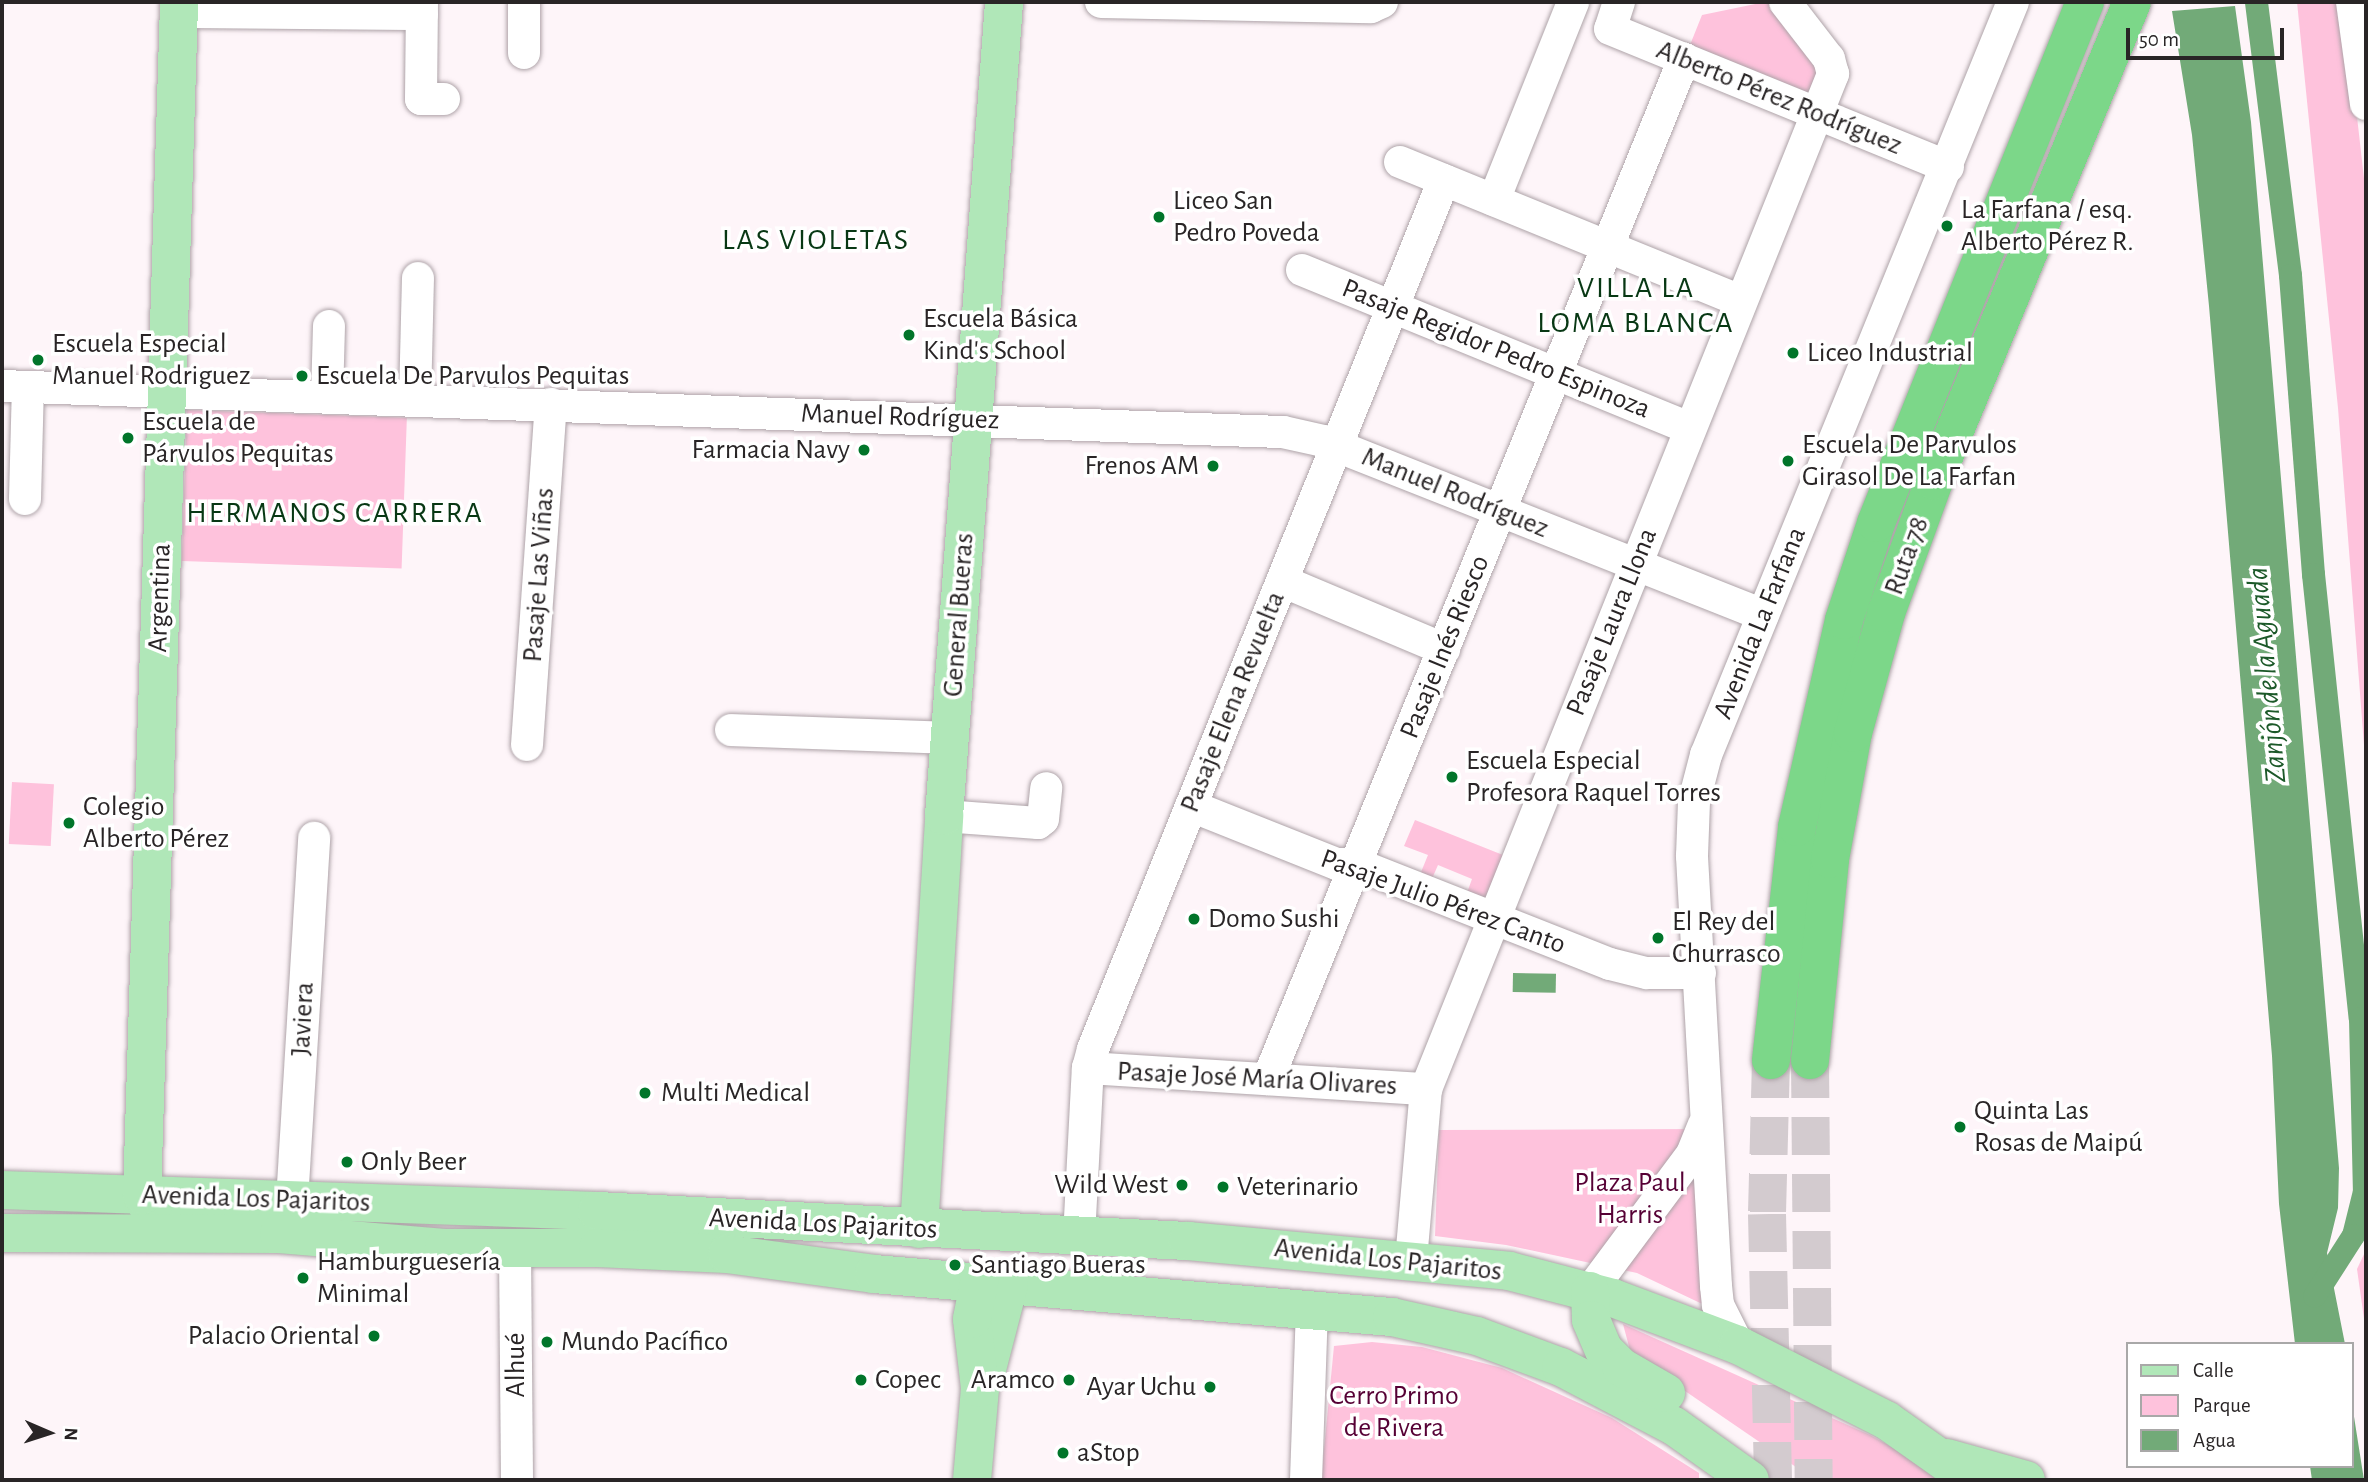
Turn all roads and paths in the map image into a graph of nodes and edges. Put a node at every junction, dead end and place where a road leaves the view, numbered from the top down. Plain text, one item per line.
1 (524, 2) edge
2 (1004, 2) edge
3 (1101, 2) edge
4 (1382, 2) edge
5 (1573, 2) edge
6 (1785, 2) edge
7 (2013, 2) edge
8 (2085, 2) edge
9 (2132, 2) edge
10 (2353, 2) edge
11 (179, 7) edge
12 (422, 8) edge
13 (1614, 15) edge
14 (524, 53) dead end
15 (1684, 59) junction
16 (444, 99) dead end
17 (2366, 104) edge
18 (1817, 113) junction
19 (1400, 162) dead end
20 (1948, 167) junction
21 (1444, 180) junction
22 (1494, 200) junction
23 (1606, 246) junction
24 (1303, 270) dead end
25 (418, 278) dead end
26 (1741, 302) junction
27 (1392, 306) junction
28 (328, 326) dead end
29 (1555, 373) junction
30 (15, 386) edge
31 (167, 391) junction
32 (415, 392) junction
33 (327, 397) junction
34 (551, 404) junction
35 (973, 419) junction
36 (1690, 428) junction
37 (1334, 446) junction
38 (25, 499) dead end
39 (1501, 511) junction
40 (1635, 565) junction
41 (1282, 581) junction
42 (1763, 615) junction
43 (1444, 649) junction
44 (730, 730) dead end
45 (950, 738) junction
46 (527, 745) dead end
47 (1046, 788) dead end
48 (1191, 806) junction
49 (944, 816) junction
50 (314, 838) dead end
51 (1356, 864) junction
52 (1493, 918) junction
53 (1700, 972) junction
54 (1771, 1059) tunnel mouth
55 (1810, 1060) tunnel mouth
56 (1088, 1069) junction
57 (1268, 1079) junction
58 (1426, 1089) junction
59 (1706, 1113) junction
60 (2, 1190) edge
61 (142, 1195) junction
62 (292, 1201) junction
63 (919, 1229) junction
64 (168, 1232) junction
65 (2, 1233) edge
66 (1075, 1237) junction
67 (515, 1250) junction
68 (1411, 1260) junction
69 (994, 1283) junction
70 (1590, 1291) junction
71 (1312, 1309) junction
72 (1738, 1345) junction
73 (1957, 1469) edge
74 (1745, 1477) edge
75 (517, 1480) edge
76 (972, 1480) edge
77 (1306, 1480) edge
78 (2026, 1480) edge

1 - 14 street
2 - 35 main road, General Bueras
3 - 4 street
5 - 22 street
6 - 18 street, Pasaje Laura Llona
7 - 20 street, Avenida La Farfana
8 - 54 highway, Ruta 78
9 - 55 highway, Ruta 78
10 - 17 street
11 - 12 street
11 - 31 main road, Argentina
12 - 16 street
13 - 15 street, Alberto Pérez Rodríguez
15 - 18 street, Alberto Pérez Rodríguez
15 - 23 street, Pasaje Inés Riesco
18 - 20 street, Alberto Pérez Rodríguez
18 - 26 street, Pasaje Laura Llona
19 - 21 street
20 - 42 street, Avenida La Farfana
21 - 22 street
21 - 27 street, Pasaje Elena Revuelta
22 - 23 street
23 - 26 street
23 - 29 street, Pasaje Inés Riesco
24 - 27 street, Pasaje Regidor Pedro Espinoza
25 - 32 street
26 - 36 street, Pasaje Laura Llona
27 - 29 street, Pasaje Regidor Pedro Espinoza
27 - 37 street, Pasaje Elena Revuelta
28 - 33 street
29 - 36 street, Pasaje Regidor Pedro Espinoza
29 - 39 street, Pasaje Inés Riesco
30 - 31 street, Manuel Rodríguez
30 - 38 street
31 - 33 street, Manuel Rodríguez
31 - 61 main road, Argentina
32 - 33 street, Manuel Rodríguez
32 - 34 street, Manuel Rodríguez
34 - 35 street, Manuel Rodríguez
34 - 46 street, Pasaje Las Viñas
35 - 37 street, Manuel Rodríguez
35 - 45 main road, General Bueras
36 - 40 street, Pasaje Laura Llona
37 - 39 street, Manuel Rodríguez
37 - 41 street, Pasaje Elena Revuelta
39 - 40 street, Manuel Rodríguez
39 - 43 street, Pasaje Inés Riesco
40 - 42 street, Manuel Rodríguez
40 - 52 street, Pasaje Laura Llona
41 - 43 street
41 - 48 street, Pasaje Elena Revuelta
42 - 53 street, Avenida La Farfana
43 - 51 street, Pasaje Inés Riesco
44 - 45 street
45 - 49 main road, General Bueras
47 - 49 street
48 - 51 street, Pasaje Julio Pérez Canto
48 - 56 street, Pasaje Elena Revuelta
49 - 63 main road, General Bueras
50 - 62 street, Javiera
51 - 52 street, Pasaje Julio Pérez Canto
51 - 57 street, Pasaje Inés Riesco
52 - 53 street, Pasaje Julio Pérez Canto
52 - 58 street, Pasaje Laura Llona
53 - 59 street, Avenida La Farfana
56 - 57 street, Pasaje José María Olivares
56 - 66 street, Pasaje Elena Revuelta
57 - 58 street, Pasaje José María Olivares
58 - 68 street, Pasaje Laura Llona
59 - 70 street, Avenida La Farfana
59 - 72 street, Avenida La Farfana
60 - 61 main road, Avenida Los Pajaritos
61 - 62 main road, Avenida Los Pajaritos
61 - 64 main road
62 - 63 main road, Avenida Los Pajaritos
63 - 66 main road, Avenida Los Pajaritos
64 - 65 main road, Avenida Los Pajaritos
64 - 67 main road, Avenida Los Pajaritos
66 - 68 main road, Avenida Los Pajaritos
66 - 69 main road
67 - 69 main road, Avenida Los Pajaritos
67 - 75 street, Alhué
68 - 70 main road, Avenida Los Pajaritos
69 - 71 main road, Avenida Los Pajaritos
69 - 76 main road
70 - 72 main road, Avenida Los Pajaritos
70 - 74 main road
71 - 74 main road, Avenida Los Pajaritos
71 - 77 street
72 - 73 main road, Avenida Los Pajaritos
73 - 78 main road

